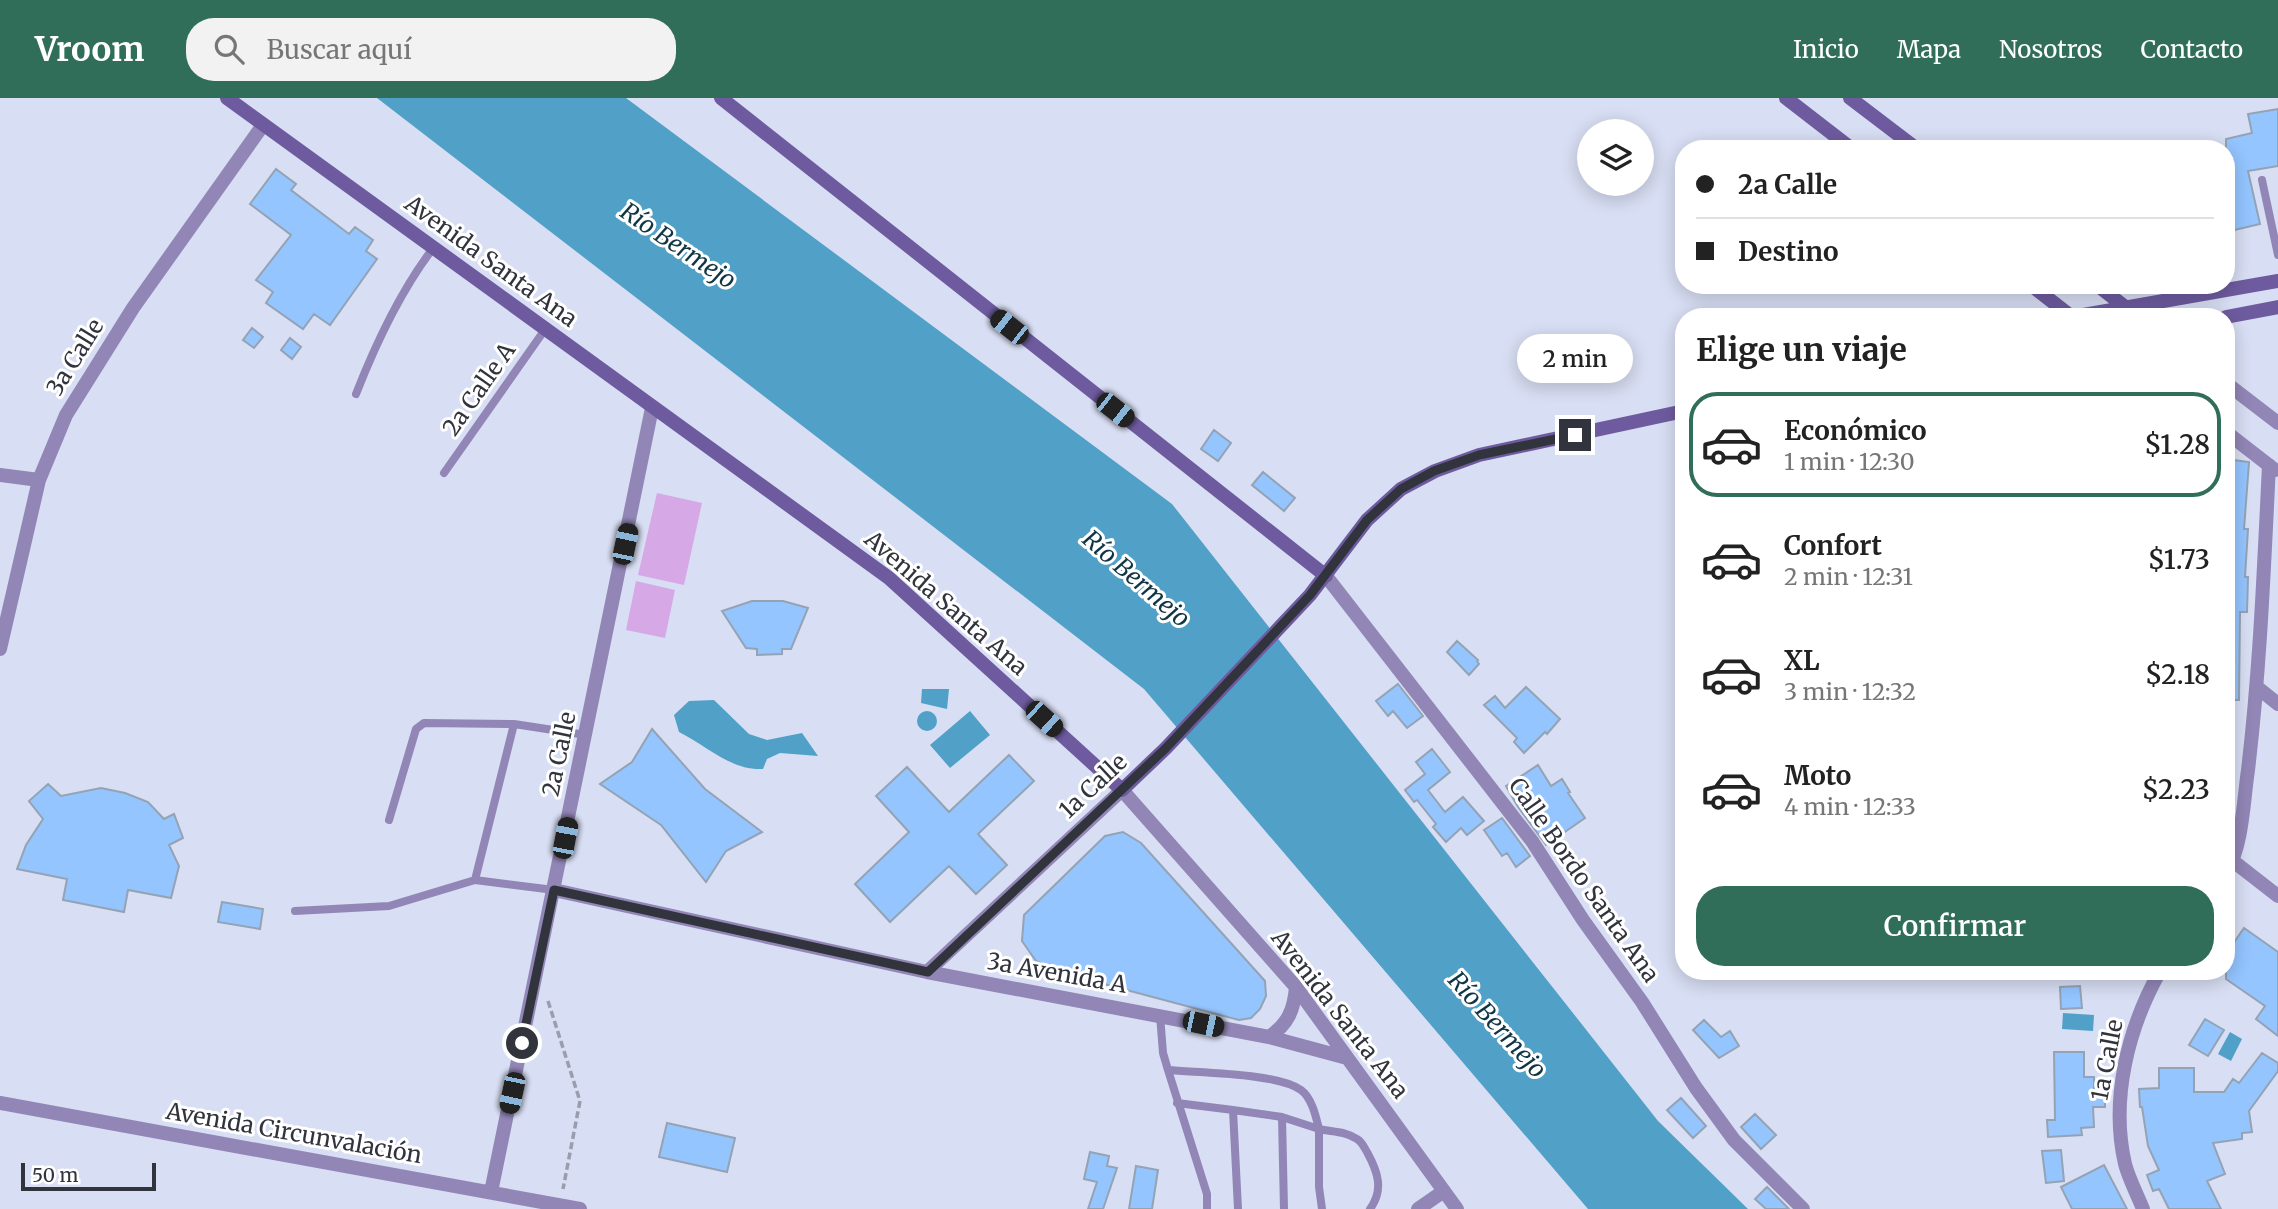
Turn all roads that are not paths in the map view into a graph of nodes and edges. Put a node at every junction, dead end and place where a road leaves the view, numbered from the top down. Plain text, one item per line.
1 (227, 98) edge
2 (721, 98) edge
3 (1786, 98) edge
4 (1850, 98) edge
5 (264, 125) junction
6 (1841, 140) edge
7 (1905, 140) edge
8 (2262, 180) dead end
9 (2275, 227) edge
10 (434, 247) junction
11 (2278, 256) edge
12 (2278, 281) edge
13 (2235, 290) edge
14 (2043, 294) edge
15 (2109, 294) edge
16 (2219, 294) edge
17 (2278, 307) edge
18 (2060, 308) edge
19 (2127, 308) edge
20 (2156, 308) edge
21 (2235, 315) edge
22 (546, 328) junction
23 (2235, 390) edge
24 (356, 394) dead end
25 (652, 408) junction
26 (1675, 413) edge
27 (2278, 423) edge
28 (2235, 439) edge
29 (2274, 468) edge
30 (444, 473) dead end
31 (0, 475) edge
32 (39, 480) junction
33 (1326, 576) junction
34 (0, 649) edge
35 (2258, 688) junction
36 (2278, 704) edge
37 (514, 724) junction
38 (586, 734) junction
39 (1122, 790) junction
40 (390, 820) dead end
41 (2235, 849) edge
42 (2235, 871) edge
43 (475, 880) junction
44 (554, 890) junction
45 (2278, 896) edge
46 (295, 911) dead end
47 (928, 972) junction
48 (2156, 980) edge
49 (1296, 987) junction
50 (1160, 1015) junction
51 (1269, 1037) junction
52 (1347, 1058) junction
53 (1168, 1070) junction
54 (0, 1103) edge
55 (1177, 1103) junction
56 (1233, 1110) junction
57 (1282, 1118) junction
58 (1319, 1129) junction
59 (1444, 1191) junction
60 (491, 1192) junction
61 (580, 1209) edge
62 (1207, 1209) edge
63 (1238, 1209) edge
64 (1284, 1209) edge
65 (1322, 1209) edge
66 (1370, 1209) edge
67 (1418, 1209) edge
68 (1457, 1209) edge
69 (1803, 1209) edge
70 (2143, 1209) edge

1 - 5 main road, Avenida Santa Ana
2 - 33 main road
3 - 6 main road
4 - 7 main road
5 - 10 main road, Avenida Santa Ana
5 - 32 street, 3a Calle
8 - 9 lane
9 - 11 lane
10 - 22 main road, Avenida Santa Ana
10 - 24 lane
12 - 13 main road
14 - 18 main road
15 - 19 main road
16 - 20 main road
17 - 21 main road
22 - 25 main road, Avenida Santa Ana
22 - 30 lane, 2a Calle A
23 - 27 street
25 - 38 street, 2a Calle
25 - 39 main road, Avenida Santa Ana
26 - 33 main road, 1a Calle
28 - 29 street
29 - 35 street
31 - 32 street
32 - 34 street, 3a Calle
33 - 39 main road, 1a Calle
33 - 69 street, Calle Bordo Santa Ana
35 - 36 street
35 - 41 street
37 - 38 lane
37 - 40 lane
37 - 43 lane
38 - 44 street, 2a Calle
39 - 47 street, 1a Calle
39 - 49 street, Avenida Santa Ana
42 - 45 street
43 - 44 lane
43 - 46 lane
44 - 47 street, 3a Avenida A
44 - 60 street, 2a Calle
47 - 50 street, 3a Avenida A
48 - 70 street, 1a Calle
49 - 51 street
49 - 52 street, Avenida Santa Ana
50 - 51 street, 3a Avenida A
50 - 53 lane
51 - 52 street, 3a Avenida A
52 - 59 street, Avenida Santa Ana
53 - 55 lane
53 - 58 lane
54 - 60 street, Avenida Circunvalación
55 - 56 lane
55 - 62 lane
56 - 57 lane
56 - 63 lane
57 - 58 lane
57 - 64 lane
58 - 65 lane
58 - 66 lane
59 - 67 street
59 - 68 street, Avenida Santa Ana
60 - 61 street, Avenida Circunvalación

